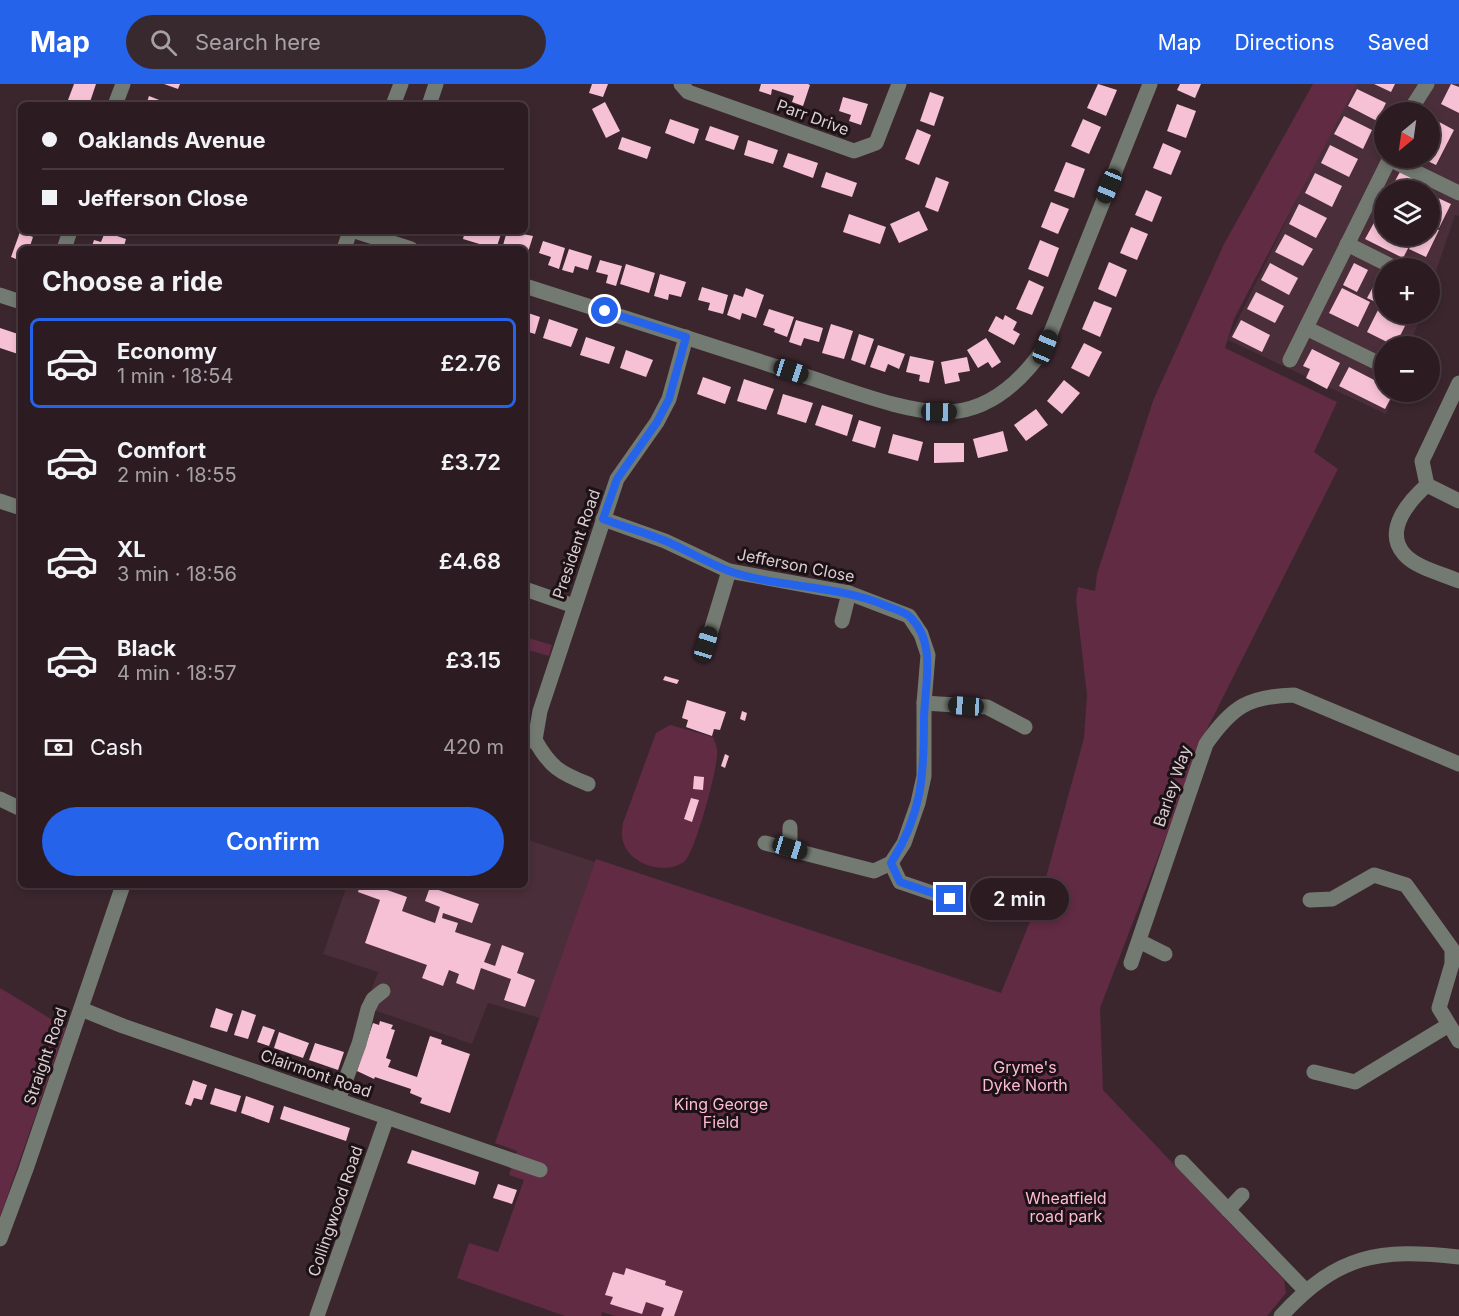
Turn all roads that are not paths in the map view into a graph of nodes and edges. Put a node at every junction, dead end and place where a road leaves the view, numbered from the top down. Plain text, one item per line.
1 (123, 84) edge
2 (401, 84) edge
3 (436, 84) edge
4 (681, 84) edge
5 (899, 84) edge
6 (1150, 84) edge
7 (1427, 84) edge
8 (116, 102) edge
9 (394, 102) edge
10 (430, 102) edge
11 (1415, 102) edge
12 (1384, 168) edge
13 (1409, 168) edge
14 (1459, 193) edge
15 (364, 234) edge
16 (1347, 244) junction
17 (402, 246) edge
18 (1375, 258) edge
19 (528, 287) edge
20 (0, 295) edge
21 (18, 301) edge
22 (1306, 328) junction
23 (686, 337) junction
24 (1290, 360) dead end
25 (1374, 361) edge
26 (1459, 383) edge
27 (1427, 485) junction
28 (0, 501) edge
29 (1459, 501) edge
30 (18, 507) edge
31 (603, 519) junction
32 (729, 571) junction
33 (1459, 581) edge
34 (528, 590) edge
35 (849, 593) junction
36 (574, 606) junction
37 (842, 621) dead end
38 (706, 644) dead end
39 (924, 703) junction
40 (1025, 727) dead end
41 (530, 741) edge
42 (1459, 764) edge
43 (588, 784) dead end
44 (0, 799) edge
45 (18, 808) edge
46 (790, 827) dead end
47 (765, 843) dead end
48 (790, 848) junction
49 (891, 863) junction
50 (122, 888) edge
51 (950, 899) dead end
52 (1310, 900) dead end
53 (1139, 941) junction
54 (1456, 948) edge
55 (1165, 954) dead end
56 (1131, 963) dead end
57 (383, 991) dead end
58 (81, 1009) junction
59 (1447, 1026) junction
60 (1459, 1041) edge
61 (1314, 1072) dead end
62 (338, 1100) junction
63 (387, 1117) junction
64 (1182, 1162) dead end
65 (540, 1170) dead end
66 (1242, 1195) dead end
67 (1228, 1210) junction
68 (0, 1239) edge
69 (1459, 1257) edge
70 (1305, 1290) junction
71 (317, 1316) edge
72 (1281, 1316) edge

1 - 8 street
2 - 9 street
3 - 10 street
4 - 5 street, Parr Drive
6 - 23 street
7 - 11 street
12 - 16 street
13 - 14 street
15 - 17 street
16 - 18 street
16 - 22 street
19 - 23 street
20 - 21 street
22 - 24 street
22 - 25 street
23 - 31 street, President Road
26 - 27 street
27 - 29 street
27 - 33 street
28 - 30 street
31 - 32 street, Jefferson Close
31 - 36 street, President Road
32 - 35 street, Jefferson Close
32 - 38 street
34 - 36 street
35 - 37 street
35 - 39 street, Jefferson Close
36 - 41 street, President Road
39 - 40 street
39 - 49 street, Jefferson Close
41 - 43 street, President Road
42 - 53 street, Barley Way
44 - 45 street
46 - 48 street
47 - 48 street
48 - 49 street
49 - 51 street
50 - 58 street, Straight Road
52 - 54 street
53 - 55 street
53 - 56 street, Barley Way
54 - 59 street
57 - 62 street
58 - 62 street, Clairmont Road
58 - 68 street, Straight Road
59 - 60 street
59 - 61 street
62 - 63 street, Clairmont Road
63 - 65 street, Clairmont Road
63 - 71 street, Collingwood Road
64 - 67 street
66 - 67 street
67 - 70 street
69 - 70 street
70 - 72 street

